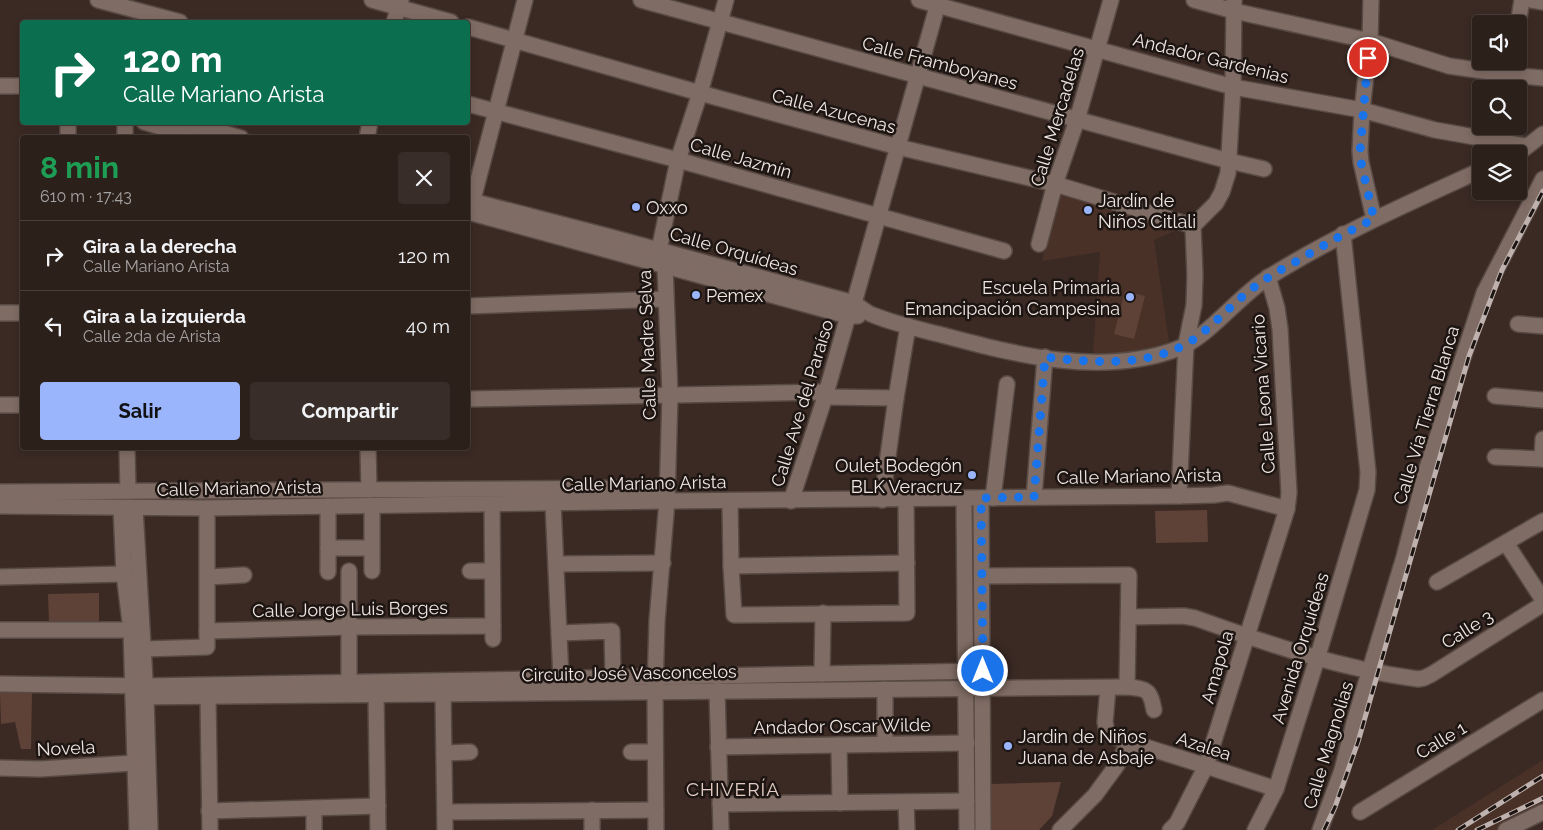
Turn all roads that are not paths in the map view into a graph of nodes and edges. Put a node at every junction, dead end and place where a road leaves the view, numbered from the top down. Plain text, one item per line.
1 (98, 0) edge
2 (372, 0) edge
3 (525, 0) edge
4 (641, 0) edge
5 (726, 0) edge
6 (919, 0) edge
7 (1111, 0) edge
8 (1194, 0) edge
9 (1371, 0) edge
10 (1522, 0) edge
11 (1531, 0) edge
12 (1543, 2) edge
13 (938, 3) edge
14 (399, 4) edge
15 (1234, 6) edge
16 (151, 12) edge
17 (1520, 15) edge
18 (174, 20) edge
19 (395, 20) edge
20 (445, 20) edge
21 (720, 21) junction
22 (470, 28) edge
23 (514, 40) junction
24 (1370, 41) junction
25 (1098, 49) junction
26 (1472, 67) edge
27 (1518, 70) edge
28 (918, 76) junction
29 (1543, 78) edge
30 (0, 86) edge
31 (20, 86) edge
32 (1233, 86) junction
33 (700, 94) junction
34 (0, 96) edge
35 (20, 96) edge
36 (470, 105) edge
37 (1362, 110) junction
38 (495, 112) junction
39 (1077, 120) junction
40 (154, 125) edge
41 (208, 125) edge
42 (222, 127) edge
43 (1543, 134) edge
44 (188, 135) edge
45 (236, 135) edge
46 (1500, 145) edge
47 (1527, 146) edge
48 (898, 147) junction
49 (678, 160) junction
50 (1230, 161) junction
51 (1264, 169) dead end
52 (1472, 174) edge
53 (1543, 179) edge
54 (1055, 184) junction
55 (470, 204) edge
56 (470, 208) edge
57 (878, 216) junction
58 (1374, 219) junction
59 (1193, 226) junction
60 (1344, 234) junction
61 (606, 242) junction
62 (1039, 244) dead end
63 (659, 250) junction
64 (1004, 251) dead end
65 (665, 266) junction
66 (1268, 277) junction
67 (666, 299) junction
68 (470, 306) edge
69 (851, 310) junction
70 (0, 313) edge
71 (20, 313) edge
72 (1518, 324) dead end
73 (908, 326) junction
74 (1543, 326) edge
75 (1186, 344) junction
76 (1045, 357) junction
77 (1007, 384) dead end
78 (670, 395) junction
79 (825, 395) junction
80 (1495, 396) dead end
81 (896, 398) junction
82 (470, 399) edge
83 (1543, 400) edge
84 (0, 405) edge
85 (20, 405) edge
86 (1543, 439) edge
87 (127, 450) edge
88 (368, 450) edge
89 (1495, 457) dead end
90 (1542, 459) edge
91 (369, 490) junction
92 (128, 491) junction
93 (0, 492) edge
94 (667, 494) junction
95 (1179, 496) junction
96 (1034, 497) junction
97 (964, 498) junction
98 (987, 498) junction
99 (882, 500) junction
100 (906, 500) junction
101 (730, 501) junction
102 (791, 501) junction
103 (554, 503) junction
104 (492, 504) junction
105 (0, 506) edge
106 (328, 506) junction
107 (372, 506) junction
108 (128, 508) junction
109 (208, 508) junction
110 (1287, 509) junction
111 (1543, 521) edge
112 (1506, 543) junction
113 (328, 548) junction
114 (372, 548) junction
115 (663, 563) junction
116 (556, 564) junction
117 (907, 564) junction
118 (731, 566) junction
119 (350, 571) dead end
120 (372, 571) dead end
121 (492, 571) junction
122 (328, 572) dead end
123 (470, 572) dead end
124 (124, 574) junction
125 (244, 575) dead end
126 (982, 576) junction
127 (0, 577) edge
128 (208, 577) junction
129 (1437, 582) dead end
130 (1543, 600) edge
131 (1543, 604) edge
132 (823, 614) junction
133 (1128, 617) junction
134 (350, 627) junction
135 (0, 630) edge
136 (131, 630) junction
137 (207, 631) junction
138 (559, 633) junction
139 (1246, 636) junction
140 (144, 649) junction
141 (1317, 659) junction
142 (967, 671) junction
143 (983, 671) junction
144 (1370, 671) junction
145 (822, 674) junction
146 (561, 678) junction
147 (613, 678) junction
148 (349, 682) junction
149 (655, 683) junction
150 (0, 684) edge
151 (1126, 687) junction
152 (967, 688) junction
153 (983, 688) junction
154 (1108, 688) junction
155 (885, 689) junction
156 (717, 690) junction
157 (139, 691) junction
158 (443, 693) junction
159 (376, 694) junction
160 (208, 696) junction
161 (1543, 700) edge
162 (1154, 710) dead end
163 (1129, 742) junction
164 (967, 743) junction
165 (885, 744) junction
166 (839, 745) junction
167 (718, 747) junction
168 (470, 752) dead end
169 (631, 752) dead end
170 (655, 752) junction
171 (444, 753) junction
172 (134, 763) junction
173 (1206, 766) junction
174 (0, 768) edge
175 (1276, 790) junction
176 (906, 802) junction
177 (967, 802) junction
178 (840, 803) junction
179 (720, 804) junction
180 (378, 806) junction
181 (314, 808) junction
182 (592, 810) junction
183 (656, 810) junction
184 (209, 811) junction
185 (445, 812) junction
186 (1360, 812) dead end
187 (1543, 812) edge
188 (1513, 828) edge
189 (137, 830) edge
190 (150, 830) edge
191 (210, 830) edge
192 (314, 830) edge
193 (378, 830) edge
194 (445, 830) edge
195 (592, 830) edge
196 (656, 830) edge
197 (721, 830) edge
198 (906, 830) edge
199 (967, 830) edge
200 (983, 830) edge
201 (1060, 830) edge
202 (1170, 830) edge
203 (1255, 830) edge
204 (1320, 830) edge

1 - 16 street
2 - 14 street
3 - 23 street
4 - 21 street, Calle Framboyanes
5 - 21 street, Calle Madre Selva
6 - 13 street, Andador Gardenias
7 - 25 street, Calle Mercadelas
8 - 15 street
9 - 24 street
10 - 17 street
11 - 12 street
13 - 25 street, Andador Gardenias
13 - 28 street, Calle Ave del Paraíso
14 - 19 street
14 - 20 street
15 - 24 street
15 - 32 street
16 - 18 street
21 - 28 street, Calle Framboyanes
21 - 33 street, Calle Madre Selva
22 - 23 street, Calle Azucenas
23 - 33 street, Calle Azucenas
23 - 38 street
24 - 26 street
24 - 37 street
25 - 32 street, Andador Gardenias
25 - 39 street, Calle Mercadelas
27 - 29 street
28 - 39 street, Calle Framboyanes
28 - 48 street, Calle Ave del Paraíso
30 - 31 street
32 - 37 street, Andador Gardenias
32 - 50 street
33 - 48 street, Calle Azucenas
33 - 49 street, Calle Madre Selva
34 - 35 street
36 - 38 street, Calle Jazmín
37 - 46 street, Andador Gardenias
37 - 58 street
38 - 49 street, Calle Jazmín
38 - 55 street
39 - 50 street, Calle Framboyanes
39 - 54 street, Calle Mercadelas
40 - 44 street
41 - 42 street
42 - 45 street
43 - 47 street
48 - 54 street, Calle Azucenas
48 - 57 street, Calle Ave del Paraíso
49 - 57 street, Calle Jazmín
49 - 63 street, Calle Madre Selva
50 - 51 street, Calle Framboyanes
50 - 59 street
52 - 58 street, Calle Orquídeas
53 - 144 street, Calle Vía Tierra Blanca
54 - 59 street, Calle Azucenas
54 - 62 street, Calle Mercadelas
56 - 61 street, Calle Orquídeas
57 - 64 street, Calle Jazmín
57 - 69 street, Calle Ave del Paraíso
58 - 60 street, Calle Orquídeas
59 - 75 street
60 - 66 street, Calle Orquídeas
60 - 141 street, Avenida Orquídeas
61 - 63 street, Calle Orquídeas
61 - 65 street, Calle Orquídeas
63 - 65 street, Calle Madre Selva
63 - 69 street, Calle Orquídeas
65 - 67 street, Calle Madre Selva
65 - 69 street, Calle Orquídeas
66 - 75 street, Calle Orquídeas
66 - 110 street, Calle Leona Vicario
67 - 68 street
67 - 78 street, Calle Madre Selva
69 - 73 street, Calle Orquídeas
69 - 79 street, Calle Ave del Paraíso
70 - 71 street
72 - 74 street
73 - 76 street, Calle Orquídeas
73 - 81 street
75 - 76 street, Calle Orquídeas
75 - 95 street
76 - 96 street
77 - 98 street
78 - 79 street
78 - 82 street
78 - 94 street, Calle Madre Selva
79 - 81 street
79 - 102 street, Calle Ave del Paraíso
80 - 83 street
81 - 99 street
84 - 85 street
86 - 90 street
87 - 92 street
88 - 91 street
89 - 90 street
91 - 92 street, Calle Mariano Arista
91 - 94 street, Calle Mariano Arista
92 - 93 street, Calle Mariano Arista
94 - 101 street, Calle Mariano Arista
94 - 103 street, Calle Mariano Arista
94 - 115 street, Calle Madre Selva
95 - 96 street, Calle Mariano Arista
95 - 110 street, Calle Mariano Arista
96 - 98 street, Calle Mariano Arista
97 - 98 street, Calle Mariano Arista
97 - 100 street, Calle Mariano Arista
97 - 142 street
98 - 126 street
99 - 100 street, Calle Mariano Arista
99 - 102 street, Calle Mariano Arista
100 - 117 street
101 - 102 street, Calle Mariano Arista
101 - 118 street
103 - 104 street, Calle Mariano Arista
103 - 116 street
104 - 107 street, Calle Mariano Arista
104 - 121 street
105 - 108 street, Calle Mariano Arista
106 - 107 street, Calle Mariano Arista
106 - 109 street, Calle Mariano Arista
106 - 113 street
107 - 114 street
108 - 109 street, Calle Mariano Arista
108 - 124 street
108 - 140 street
109 - 128 street
110 - 139 street, Amapola
111 - 112 street
112 - 129 street
112 - 130 street
113 - 114 street
113 - 122 street
114 - 120 street
115 - 116 street
115 - 149 street, Calle Madre Selva
116 - 138 street
117 - 118 street
117 - 132 street
118 - 132 street
119 - 134 street
121 - 123 street
121 - 134 street, Calle Jorge Luis Borges
124 - 127 street
124 - 136 street
125 - 128 street
126 - 133 street
126 - 143 street
128 - 137 street
131 - 144 street, Calle 3
132 - 145 street
133 - 139 street
133 - 151 street
134 - 137 street, Calle Jorge Luis Borges
134 - 148 street
135 - 136 street
136 - 157 street
137 - 140 street
138 - 146 street
138 - 147 street
139 - 141 street
139 - 173 street, Amapola
140 - 157 street
141 - 144 street
141 - 175 street, Avenida Orquídeas
142 - 143 street, Circuito José Vasconcelos
142 - 145 street, Circuito José Vasconcelos
142 - 152 street
143 - 153 street
144 - 204 street, Calle Magnolias
145 - 149 street, Circuito José Vasconcelos
146 - 147 street, Circuito José Vasconcelos
146 - 148 street, Circuito José Vasconcelos
147 - 149 street, Circuito José Vasconcelos
148 - 157 street, Circuito José Vasconcelos
149 - 156 street, Circuito José Vasconcelos
149 - 158 street, Circuito José Vasconcelos
149 - 170 street, Calle Madre Selva
150 - 157 street
151 - 154 street, Circuito José Vasconcelos
151 - 162 street, Circuito José Vasconcelos
152 - 153 street, Circuito José Vasconcelos
152 - 155 street, Circuito José Vasconcelos
152 - 164 street
153 - 154 street, Circuito José Vasconcelos
153 - 200 street
154 - 163 street, Azalea
155 - 156 street, Circuito José Vasconcelos
155 - 165 street
156 - 167 street
157 - 160 street, Circuito José Vasconcelos
157 - 172 street
157 - 190 street
158 - 159 street, Circuito José Vasconcelos
158 - 171 street
159 - 160 street, Circuito José Vasconcelos
159 - 180 street
160 - 184 street
161 - 186 street, Calle 1
163 - 173 street, Azalea
163 - 201 street
164 - 165 street, Andador Oscar Wilde
164 - 177 street
165 - 166 street, Andador Oscar Wilde
166 - 167 street, Andador Oscar Wilde
166 - 178 street
167 - 179 street
168 - 171 street
169 - 170 street
170 - 183 street, Calle Madre Selva
171 - 185 street
172 - 174 street, Novela
172 - 189 street
173 - 175 street, Azalea
173 - 202 street, Amapola
175 - 203 street, Avenida Orquídeas
176 - 177 street
176 - 178 street
176 - 198 street
177 - 199 street
178 - 179 street
179 - 197 street
180 - 181 street
180 - 193 street
181 - 184 street
181 - 192 street
182 - 183 street
182 - 185 street
182 - 195 street
183 - 196 street, Calle Madre Selva
184 - 191 street
185 - 194 street
187 - 188 street

